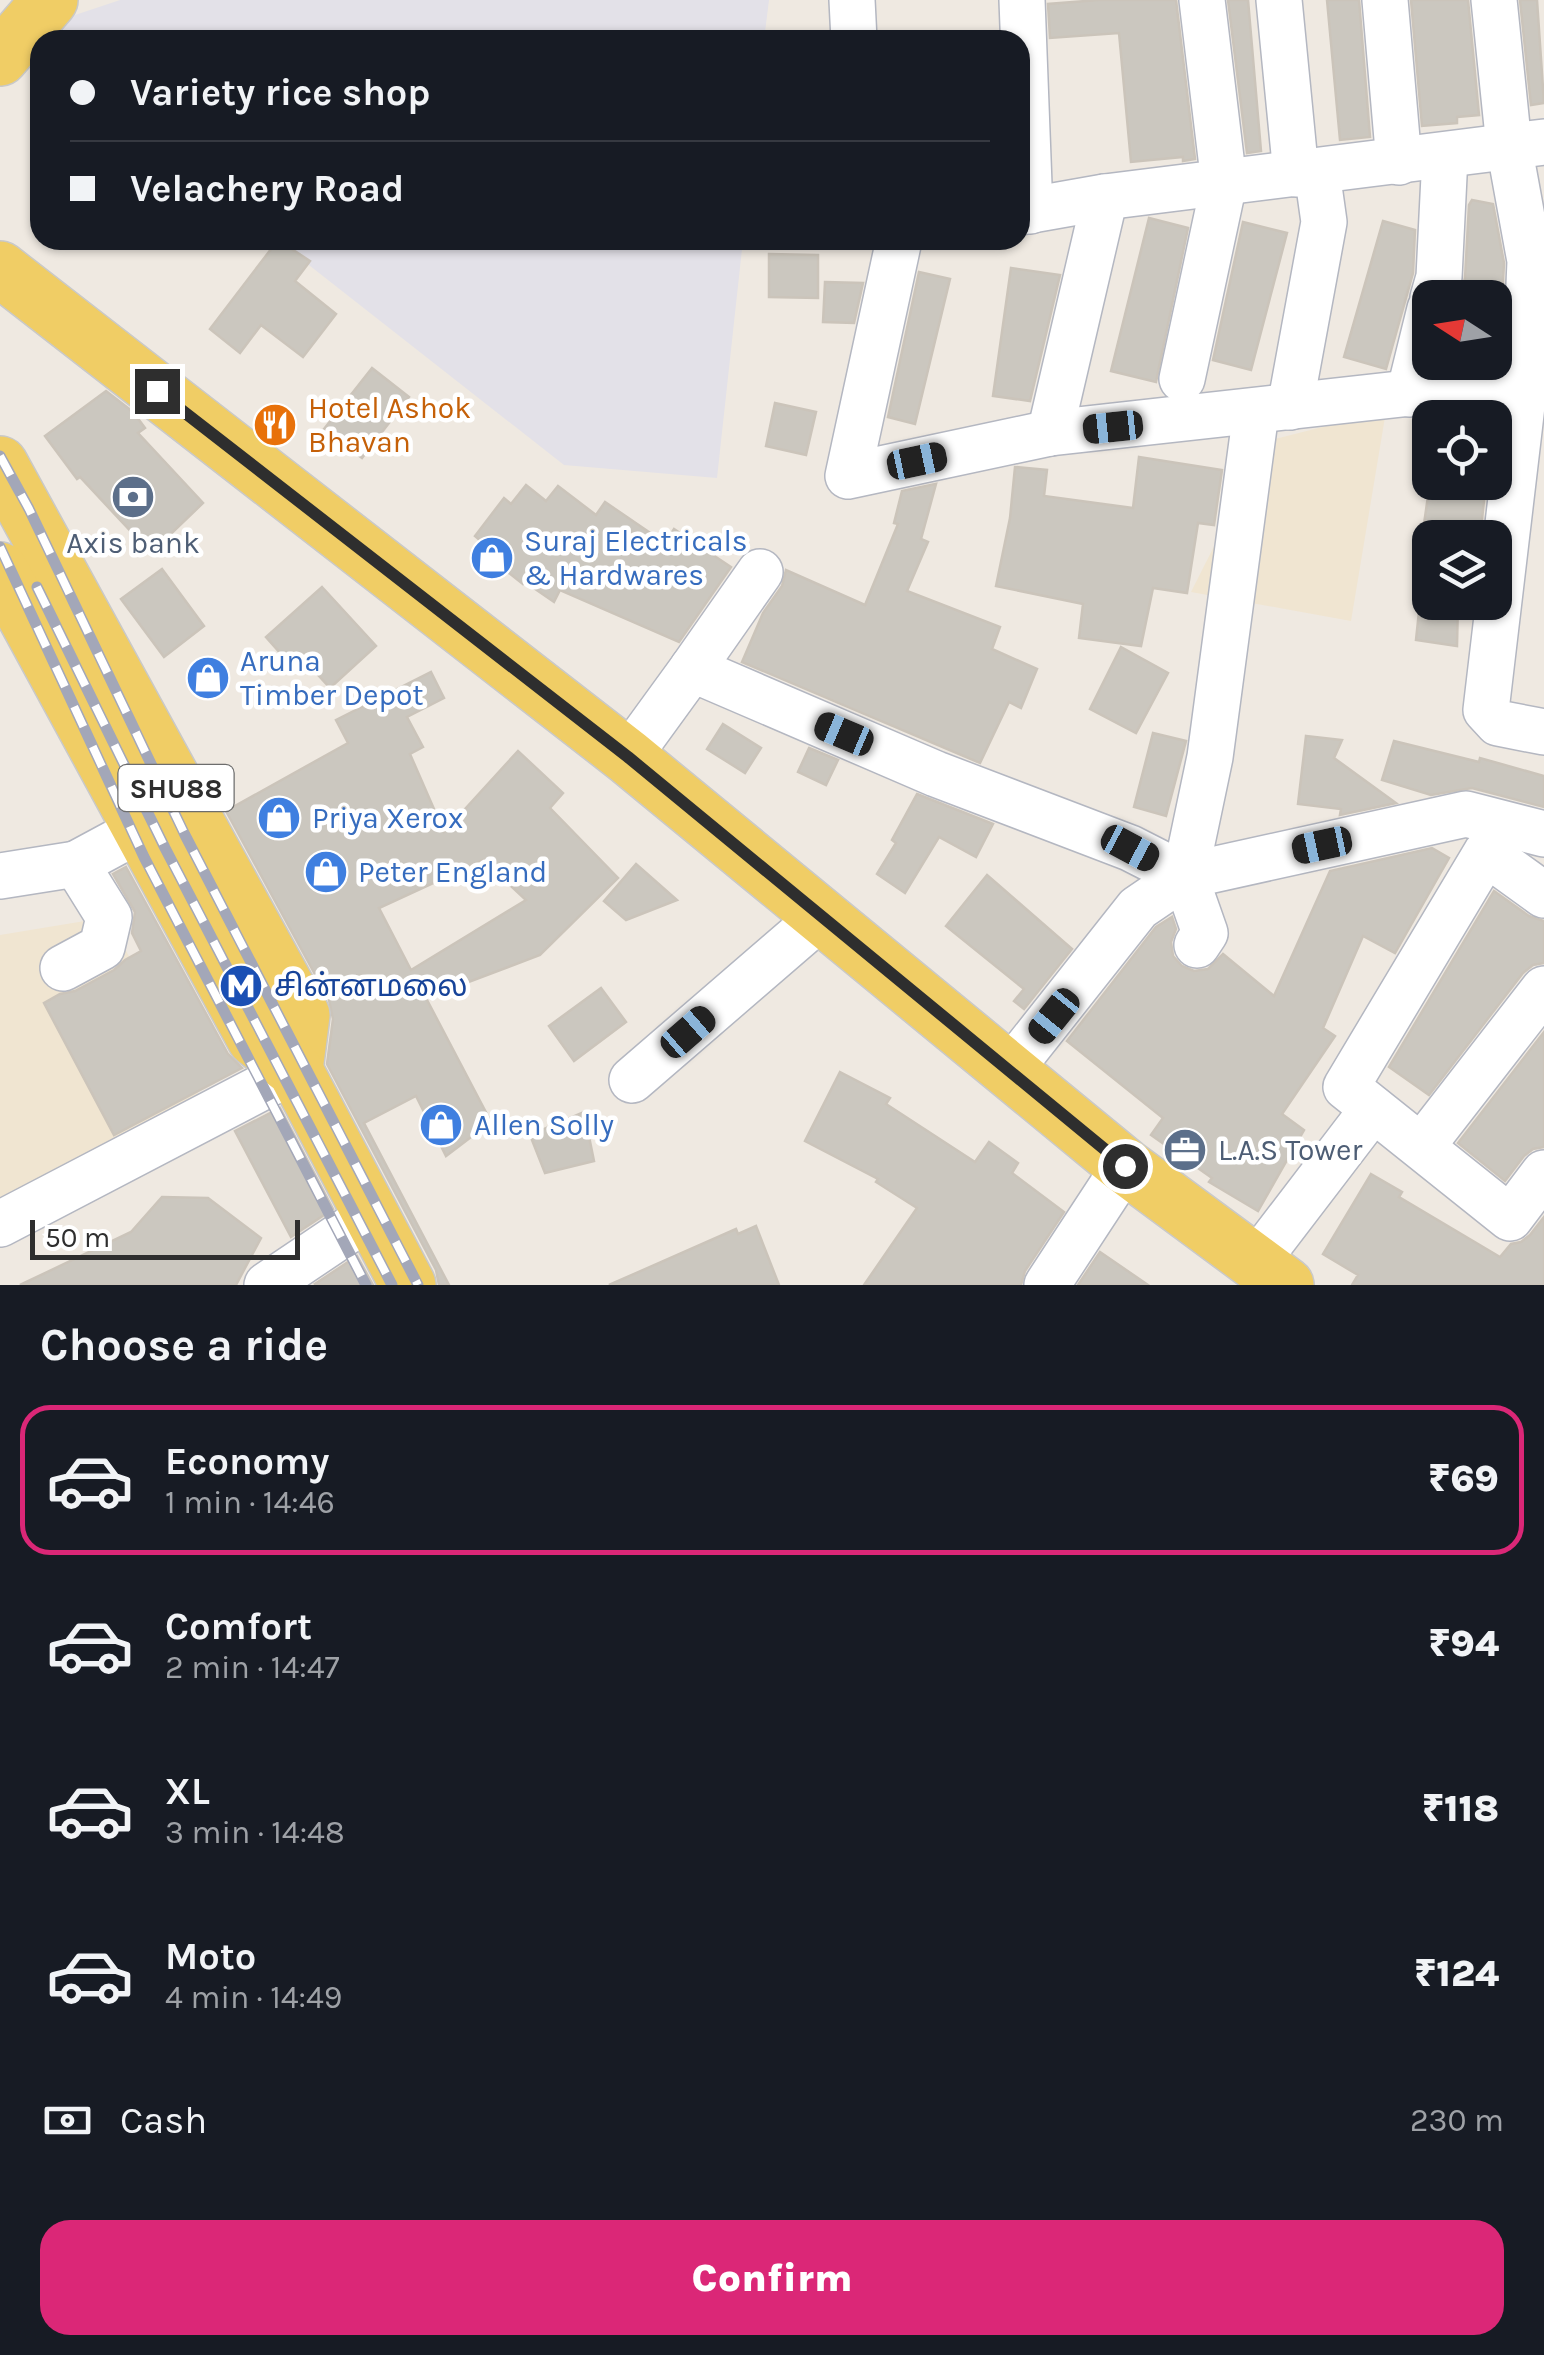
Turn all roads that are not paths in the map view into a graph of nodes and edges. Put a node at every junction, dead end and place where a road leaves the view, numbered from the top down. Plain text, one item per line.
1 (50, 0) edge
2 (852, 0) edge
3 (1022, 0) edge
4 (1202, 0) edge
5 (1279, 0) edge
6 (1385, 0) edge
7 (1494, 0) edge
8 (854, 30) edge
9 (1022, 30) edge
10 (0, 58) edge
11 (1526, 144) edge
12 (1445, 156) junction
13 (1399, 162) junction
14 (1306, 173) junction
15 (1224, 183) junction
16 (1105, 197) junction
17 (1030, 211) edge
18 (898, 250) edge
19 (0, 269) edge
20 (1438, 280) edge
21 (1182, 379) dead end
22 (1412, 380) edge
23 (1535, 380) edge
24 (1409, 394) junction
25 (1273, 409) junction
26 (1050, 433) junction
27 (0, 464) edge
28 (0, 570) edge
29 (760, 572) dead end
30 (692, 669) junction
31 (1544, 732) edge
32 (628, 757) junction
33 (141, 829) junction
34 (1544, 834) edge
35 (76, 864) junction
36 (0, 876) edge
37 (1185, 876) junction
38 (1544, 896) edge
39 (822, 916) junction
40 (1197, 946) dead end
41 (63, 968) dead end
42 (1544, 988) edge
43 (295, 1070) junction
44 (1010, 1071) junction
45 (632, 1080) dead end
46 (1373, 1109) junction
47 (1422, 1146) junction
48 (1125, 1166) junction
49 (1544, 1173) edge
50 (371, 1216) junction
51 (0, 1224) edge
52 (1272, 1274) edge
53 (267, 1285) edge
54 (408, 1285) edge
55 (1047, 1285) edge

1 - 10 main road
2 - 8 street
3 - 9 street
4 - 15 street
5 - 14 street
6 - 13 street
7 - 11 street
11 - 12 street
11 - 23 street
12 - 13 street
12 - 20 street
13 - 14 street
14 - 15 street
14 - 25 street
15 - 16 street
15 - 21 street
16 - 17 street
16 - 26 street
18 - 26 street
19 - 32 main road
22 - 24 street
23 - 24 street
23 - 31 street
24 - 25 street
25 - 26 street
25 - 37 street
27 - 43 main road, SHU88
28 - 33 main road, SHU88
29 - 30 street
30 - 32 street
30 - 37 street
32 - 39 main road
33 - 35 street
33 - 43 main road, SHU88
34 - 37 street
35 - 36 street
35 - 41 street
37 - 40 street
37 - 44 street
38 - 46 street
39 - 44 main road
39 - 45 street
42 - 47 street
43 - 50 main road, SHU88
43 - 51 street
44 - 48 main road
46 - 47 street
46 - 52 street
47 - 49 street
48 - 52 main road
48 - 55 street
50 - 53 street
50 - 54 main road, SHU88

